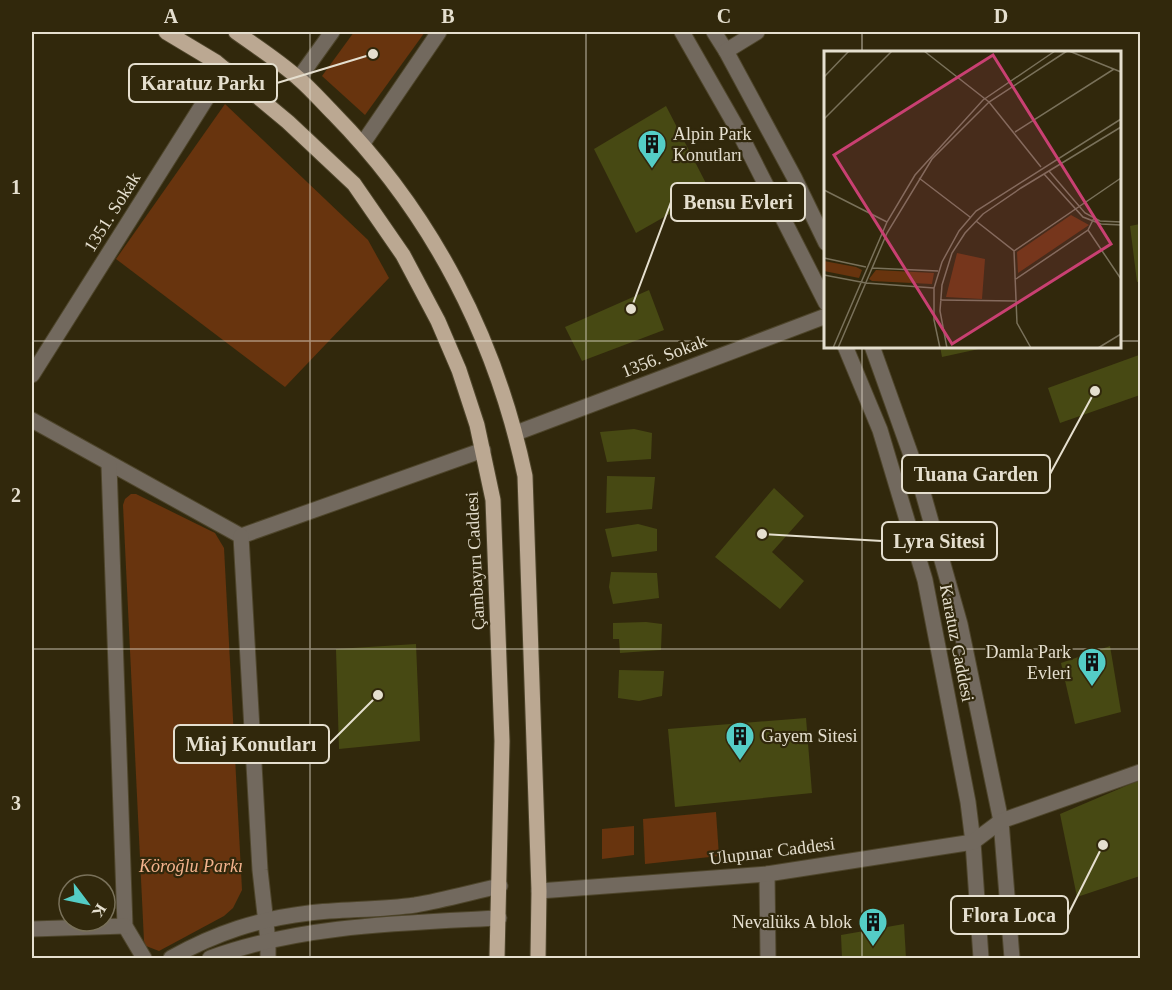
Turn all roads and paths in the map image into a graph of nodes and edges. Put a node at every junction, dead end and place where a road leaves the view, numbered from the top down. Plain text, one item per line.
1 (166, 32) edge
2 (236, 32) edge
3 (332, 32) edge
4 (439, 32) edge
5 (682, 32) edge
6 (714, 32) edge
7 (757, 32) edge
8 (726, 51) junction
9 (225, 69) junction
10 (299, 78) junction
11 (363, 143) junction
12 (824, 241) edge
13 (824, 301) edge
14 (824, 316) edge
15 (846, 348) edge
16 (873, 348) edge
17 (32, 375) edge
18 (32, 420) edge
19 (516, 433) junction
20 (483, 450) junction
21 (109, 465) junction
22 (241, 536) junction
23 (1140, 772) edge
24 (1001, 821) junction
25 (973, 842) junction
26 (767, 873) junction
27 (500, 886) junction
28 (539, 891) junction
29 (499, 918) junction
30 (266, 920) junction
31 (125, 926) junction
32 (32, 929) edge
33 (268, 941) junction
34 (144, 958) edge
35 (171, 958) edge
36 (210, 958) edge
37 (268, 958) edge
38 (497, 958) edge
39 (538, 958) edge
40 (768, 958) edge
41 (981, 958) edge
42 (1012, 958) edge

1 - 9 main road, Çambayırı Caddesi
2 - 10 main road
3 - 10 street
4 - 11 street
5 - 13 street
6 - 8 street
7 - 8 street
8 - 12 street
9 - 17 street, 1351. Sokak
9 - 20 main road, Çambayırı Caddesi
10 - 11 main road
11 - 19 main road
14 - 19 street, 1356. Sokak
15 - 25 street, Karatuz Caddesi
16 - 24 street, Karatuz Caddesi
18 - 21 street
19 - 28 main road
20 - 22 street
20 - 27 main road, Çambayırı Caddesi
21 - 22 street
21 - 31 street
22 - 30 street
23 - 24 street, Ulupınar Caddesi
24 - 25 street, Ulupınar Caddesi
24 - 42 street, Karatuz Caddesi
25 - 26 street, Ulupınar Caddesi
25 - 41 street, Karatuz Caddesi
26 - 28 street, Ulupınar Caddesi
26 - 40 street
27 - 29 main road, Çambayırı Caddesi
27 - 30 street
28 - 39 main road
29 - 33 street
29 - 38 main road, Çambayırı Caddesi
30 - 33 street
30 - 35 street
31 - 32 street
31 - 34 street
33 - 36 street
33 - 37 street

